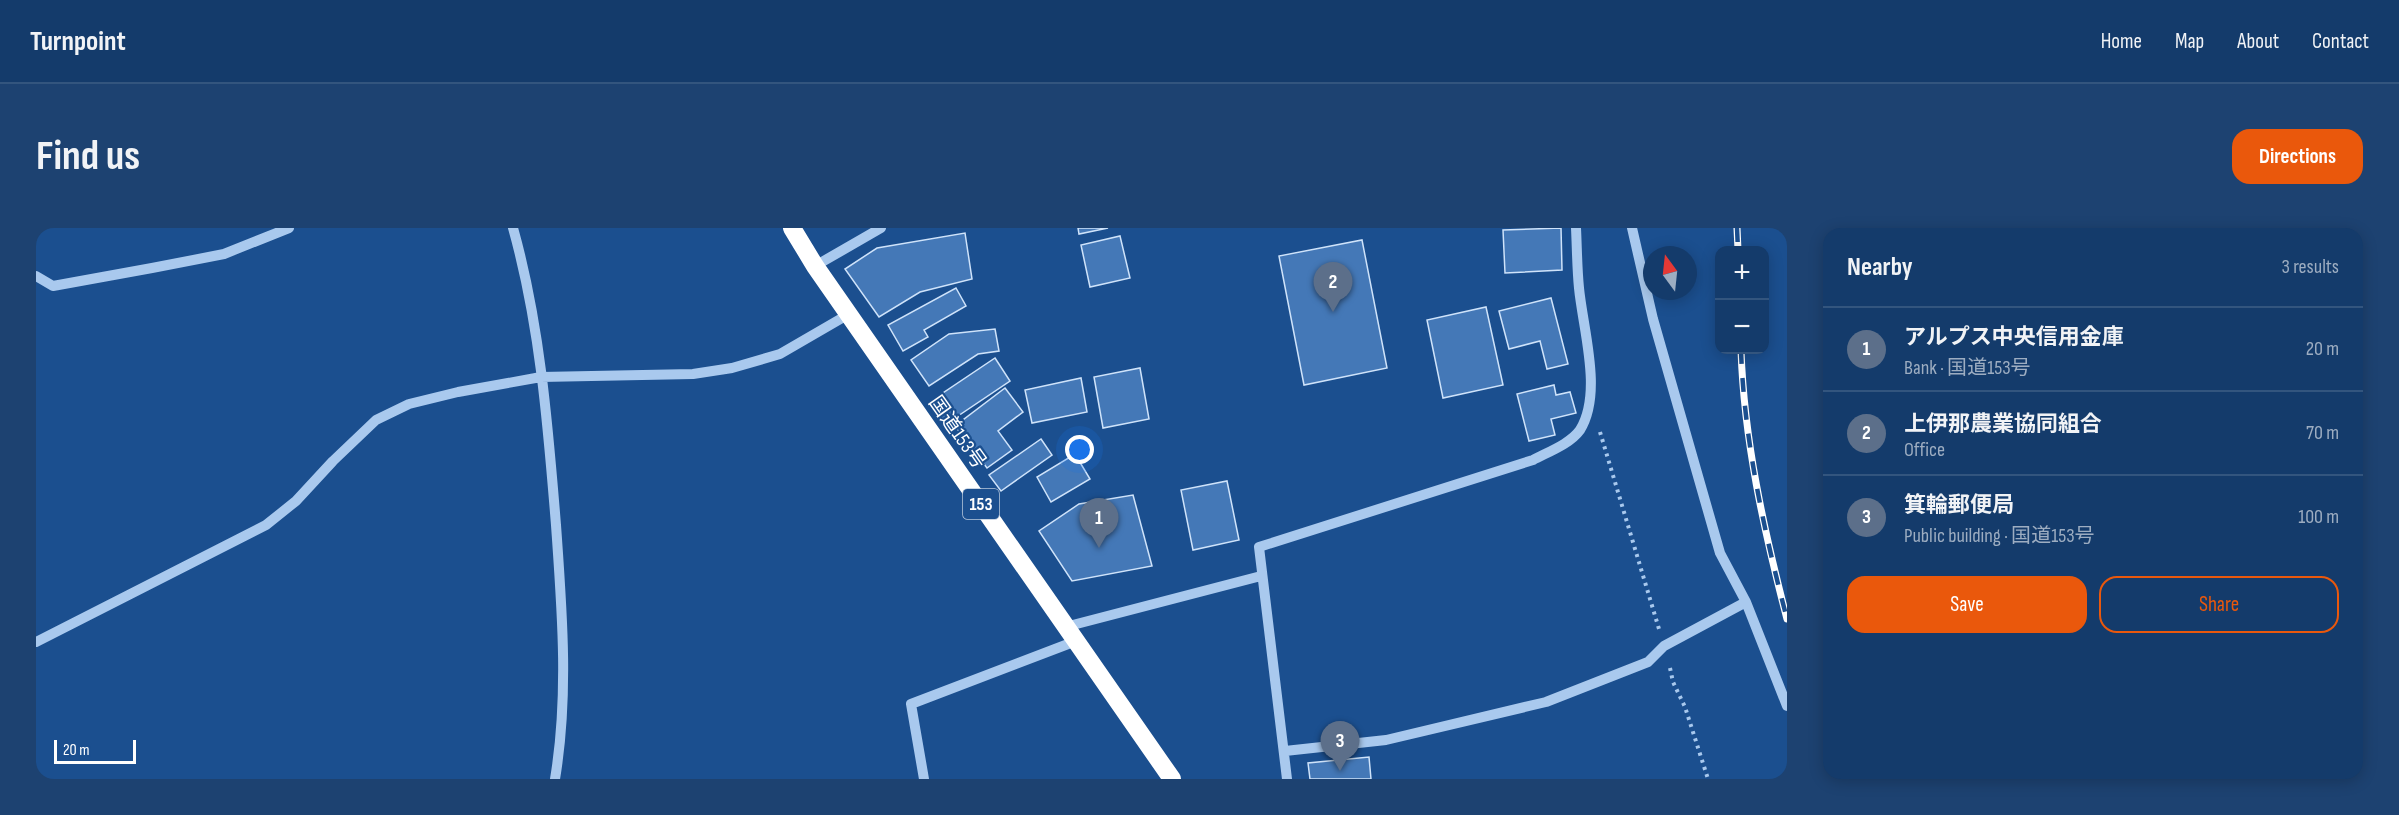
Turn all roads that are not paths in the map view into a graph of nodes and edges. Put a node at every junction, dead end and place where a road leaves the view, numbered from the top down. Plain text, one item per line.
1 (289, 228) edge
2 (513, 228) edge
3 (792, 228) edge
4 (880, 228) edge
5 (1576, 228) edge
6 (1632, 228) edge
7 (815, 266) junction
8 (36, 276) edge
9 (849, 314) junction
10 (542, 377) junction
11 (1261, 576) junction
12 (1746, 602) junction
13 (1071, 634) junction
14 (36, 642) edge
15 (1787, 706) edge
16 (1285, 751) junction
17 (555, 779) edge
18 (924, 779) edge
19 (1172, 779) edge
20 (1287, 779) edge

1 - 8 street
2 - 10 street
3 - 7 highway, 国道153号 / 153
4 - 7 street
5 - 11 street
6 - 12 street
7 - 9 highway, 国道153号 / 153
9 - 10 street
9 - 13 highway, 国道153号 / 153
10 - 14 street
10 - 17 street
11 - 13 street
11 - 16 street
12 - 15 street
12 - 16 street
13 - 18 street
13 - 19 highway, 国道153号 / 153
16 - 20 street

